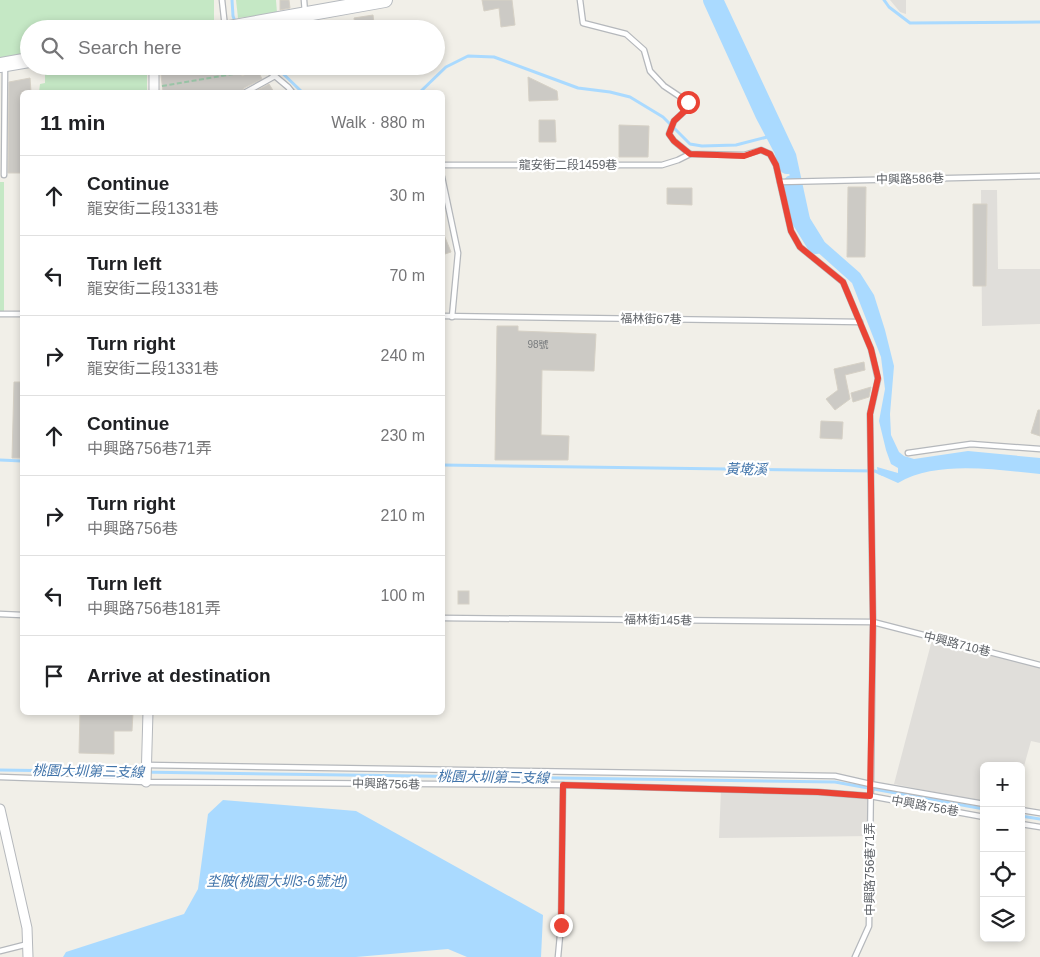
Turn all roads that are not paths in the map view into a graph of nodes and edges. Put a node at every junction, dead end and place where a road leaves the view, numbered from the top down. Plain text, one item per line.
1 (222, 0) edge
2 (304, 0) edge
3 (385, 0) edge
4 (580, 0) edge
5 (305, 14) junction
6 (223, 20) edge
7 (271, 20) edge
8 (20, 61) edge
9 (3, 64) edge
10 (155, 75) edge
11 (275, 76) joint
12 (157, 90) edge
13 (250, 90) edge
14 (290, 90) edge
15 (690, 154) junction
16 (445, 165) edge
17 (4, 174) dead end
18 (1040, 176) edge
19 (780, 182) junction
20 (445, 191) edge
21 (0, 314) edge
22 (20, 314) edge
23 (445, 316) edge
24 (452, 317) junction
25 (860, 322) junction
26 (1040, 449) edge
27 (908, 452) dead end
28 (0, 614) edge
29 (20, 615) edge
30 (445, 618) edge
31 (873, 622) junction
32 (1040, 665) edge
33 (148, 715) edge
34 (147, 765) junction
35 (0, 777) edge
36 (146, 782) junction
37 (870, 784) junction
38 (563, 785) junction
39 (870, 796) junction
40 (980, 803) edge
41 (0, 810) edge
42 (1025, 811) edge
43 (1040, 813) edge
44 (980, 816) edge
45 (1025, 825) edge
46 (1040, 827) edge
47 (28, 944) junction
48 (0, 951) edge
49 (28, 957) edge
50 (558, 957) edge
51 (855, 957) edge

1 - 6 lane
2 - 5 lane
3 - 5 street
4 - 15 lane
5 - 7 street
8 - 9 street
9 - 17 lane
10 - 12 street
11 - 13 lane
11 - 14 lane
15 - 16 lane, 龍安街二段1459巷
15 - 19 lane, 中興路756巷71弄
18 - 19 lane, 中興路586巷
19 - 25 lane, 中興路756巷71弄
20 - 24 lane
21 - 22 lane
23 - 24 lane, 福林街67巷
24 - 25 lane, 福林街67巷
25 - 31 lane, 中興路756巷71弄
26 - 27 lane
28 - 29 lane
30 - 31 lane, 福林街145巷
31 - 32 lane, 中興路710巷
31 - 37 lane, 中興路756巷71弄
33 - 34 street
34 - 36 street
34 - 37 lane
35 - 36 lane, 中興路756巷
36 - 38 lane, 中興路756巷
37 - 39 lane, 中興路756巷71弄
37 - 40 lane
38 - 39 lane, 中興路756巷
38 - 50 lane
39 - 44 lane, 中興路756巷
39 - 51 lane, 中興路756巷71弄
41 - 47 street
42 - 43 lane
45 - 46 lane
47 - 48 lane
47 - 49 street

